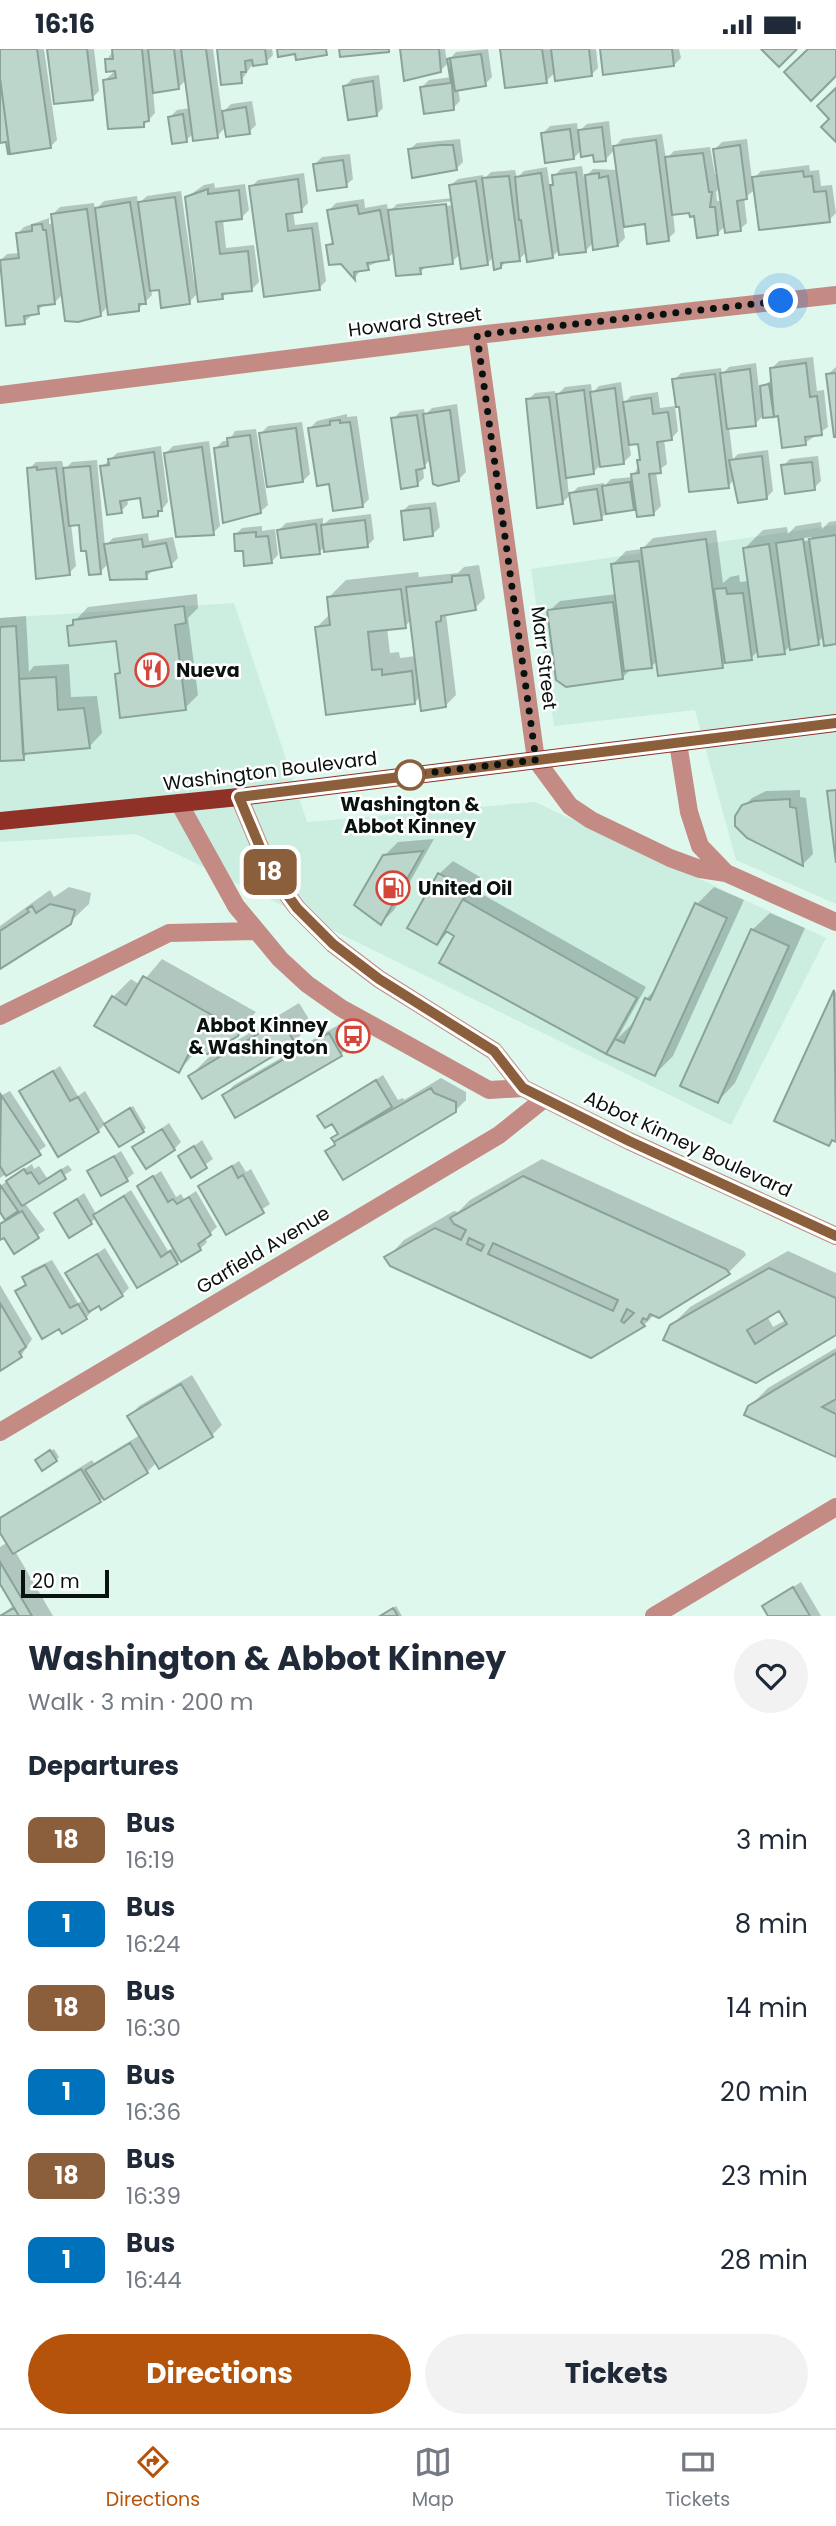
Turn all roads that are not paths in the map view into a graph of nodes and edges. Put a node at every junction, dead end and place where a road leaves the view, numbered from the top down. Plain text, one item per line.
1 (836, 295) edge
2 (477, 335) junction
3 (0, 395) edge
4 (836, 723) edge
5 (678, 743) junction
6 (536, 760) junction
7 (239, 797) junction
8 (178, 803) junction
9 (0, 821) edge
10 (726, 873) junction
11 (836, 922) edge
12 (255, 931) junction
13 (0, 1016) edge
14 (523, 1088) junction
15 (544, 1099) junction
16 (836, 1236) edge
17 (0, 1432) edge
18 (836, 1507) edge
19 (654, 1616) edge

1 - 2 street, Howard Street
2 - 3 street, Howard Street
2 - 6 street, Marr Street
4 - 5 main road, Washington Boulevard
5 - 6 main road, Washington Boulevard
5 - 10 street, Marr Street
6 - 7 main road, Washington Boulevard
6 - 10 street, Marr Street
7 - 8 main road, Washington Boulevard
7 - 14 street, Abbot Kinney Boulevard
8 - 9 main road, Washington Boulevard
8 - 12 street
10 - 11 street, Marr Street
12 - 13 street
12 - 14 street
14 - 15 street, Abbot Kinney Boulevard
15 - 16 street, Abbot Kinney Boulevard
15 - 17 street, Garfield Avenue
18 - 19 street

